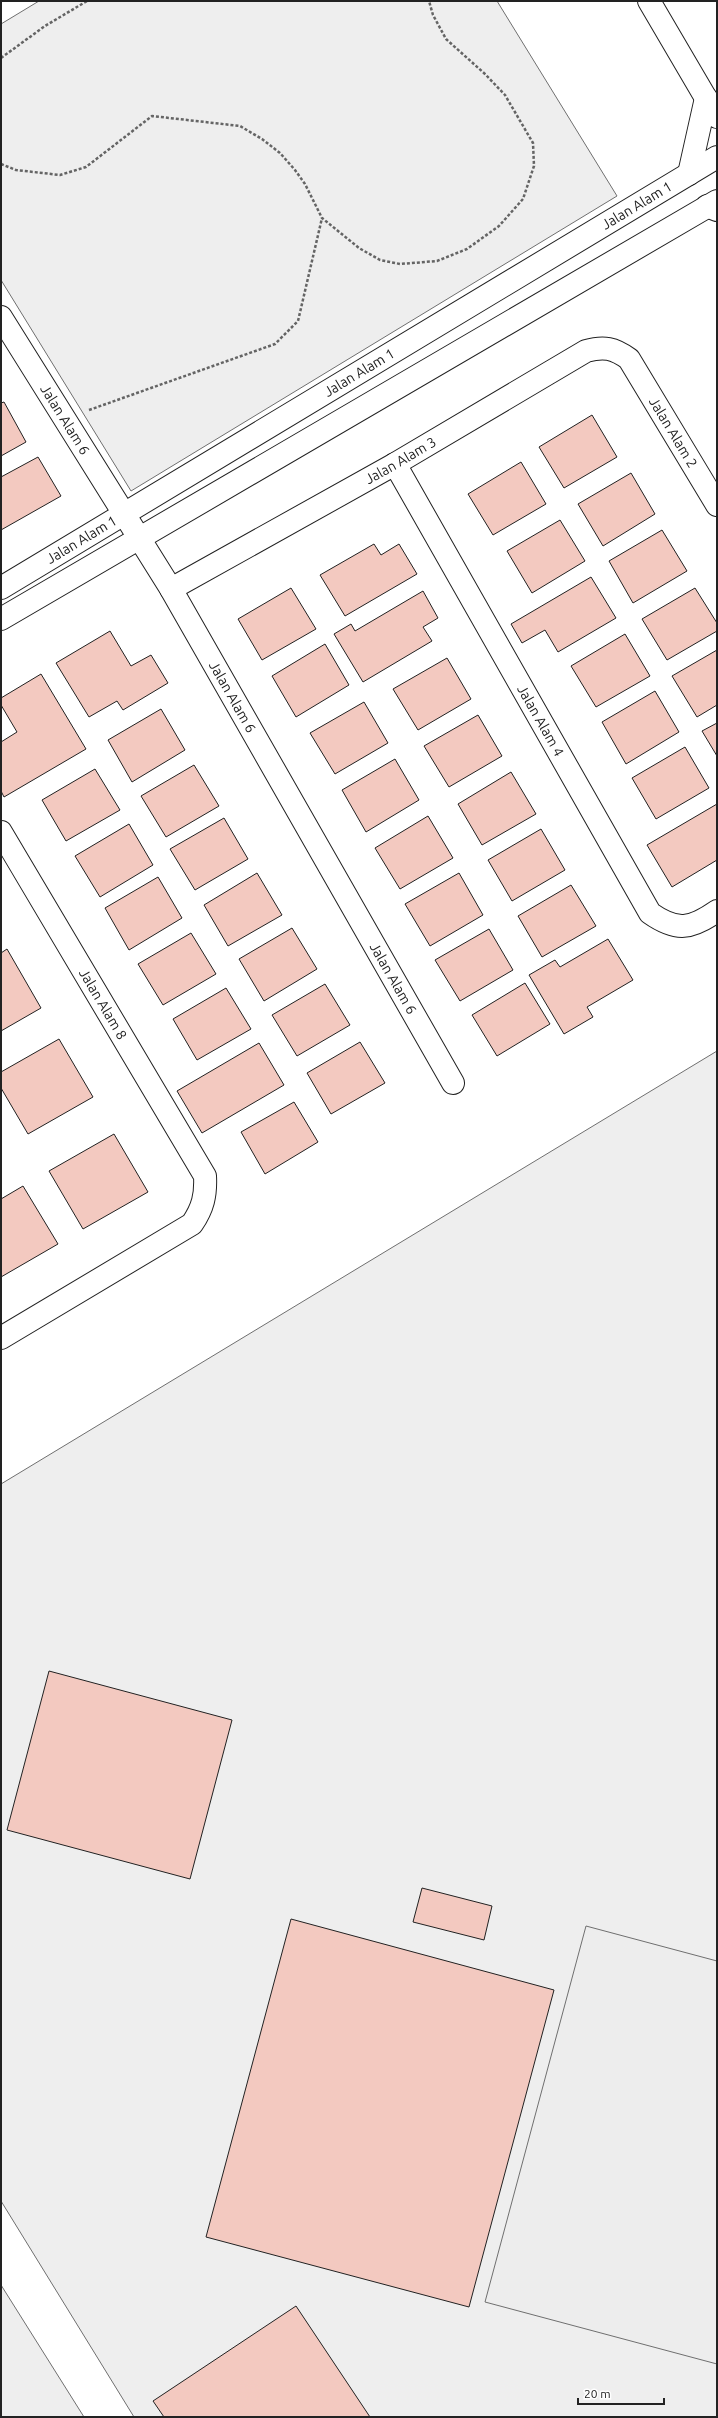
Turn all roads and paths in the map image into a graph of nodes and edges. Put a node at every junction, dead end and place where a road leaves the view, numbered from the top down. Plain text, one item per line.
1 (87, 1) edge
2 (429, 1) edge
3 (649, 1) edge
4 (1, 58) edge
5 (706, 98) junction
6 (717, 117) edge
7 (717, 157) edge
8 (1, 164) edge
9 (689, 174) junction
10 (714, 206) edge
11 (322, 218) junction
12 (1, 317) edge
13 (629, 359) joint
14 (64, 419) junction
15 (395, 464) junction
16 (717, 505) edge
17 (123, 514) junction
18 (138, 539) junction
19 (1, 588) edge
20 (171, 589) junction
21 (1, 619) edge
22 (1, 832) edge
23 (717, 911) edge
24 (453, 1083) dead end
25 (1, 1338) edge

1 - 4 path
2 - 11 path
3 - 5 street
5 - 6 street
5 - 9 street
7 - 9 street, Jalan Alam 1
8 - 11 path
9 - 17 street, Jalan Alam 1
10 - 18 street, Jalan Alam 1
11 - 14 path
12 - 14 street, Jalan Alam 6
13 - 15 street, Jalan Alam 3
13 - 16 street, Jalan Alam 2
14 - 17 street, Jalan Alam 6
15 - 20 street, Jalan Alam 3
15 - 23 street, Jalan Alam 4
17 - 18 street, Jalan Alam 6
17 - 19 street, Jalan Alam 1
18 - 20 street, Jalan Alam 6
18 - 21 street, Jalan Alam 1
20 - 24 street, Jalan Alam 6
22 - 25 street, Jalan Alam 8

